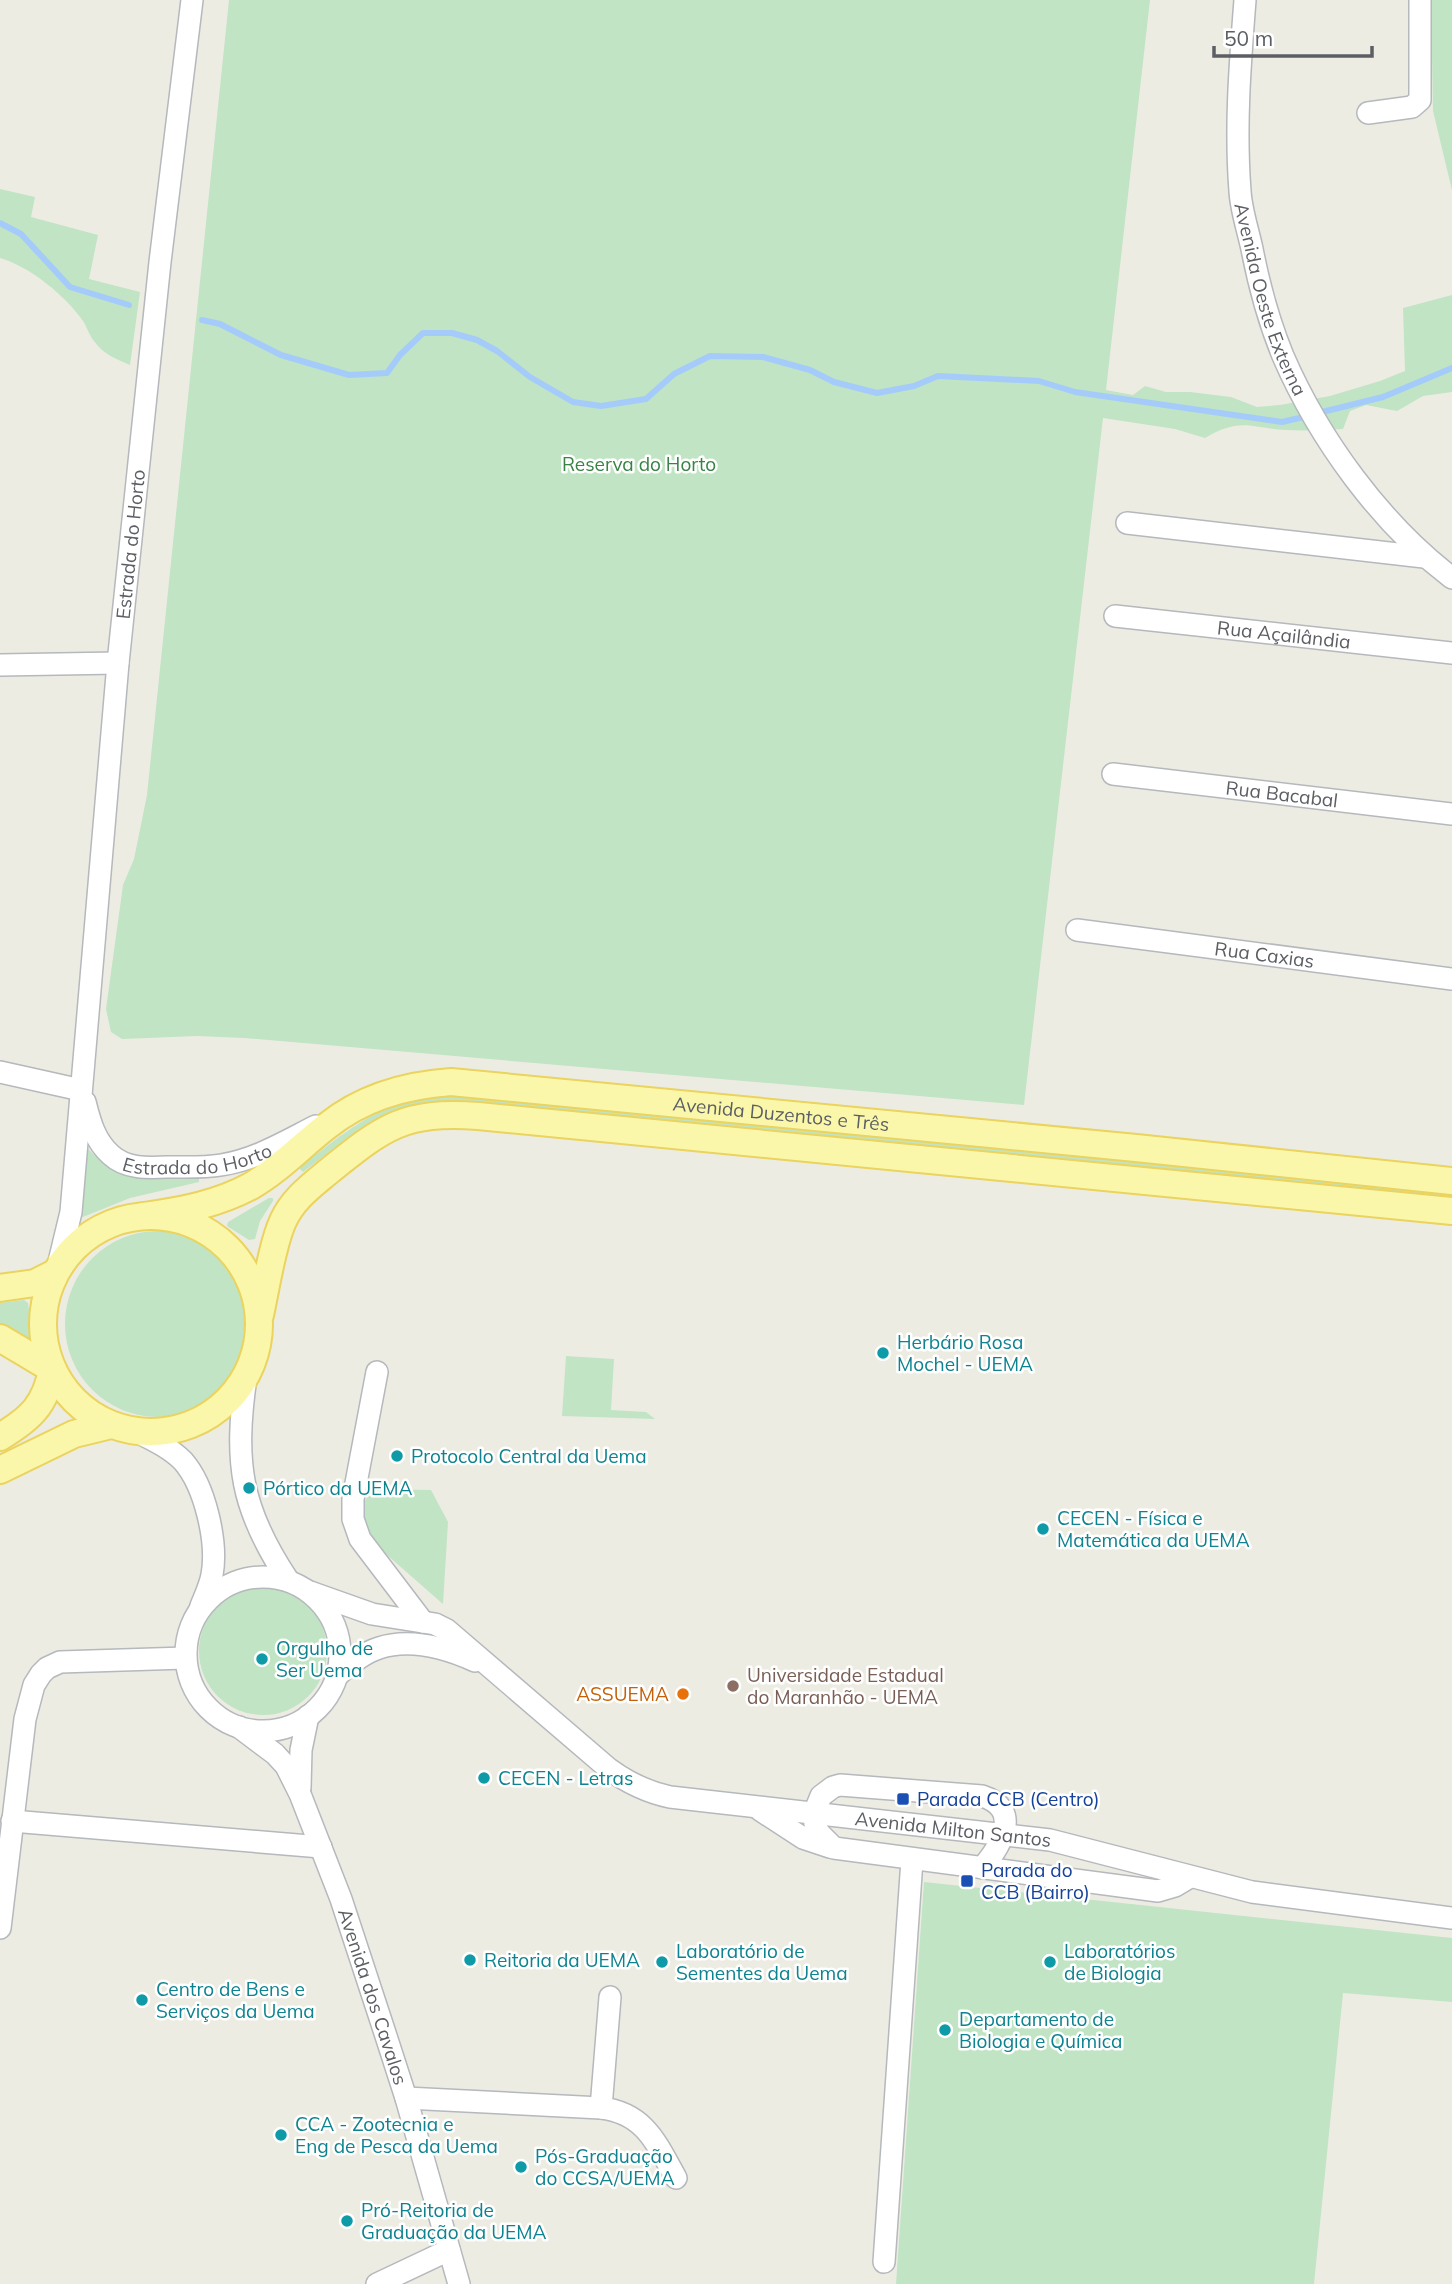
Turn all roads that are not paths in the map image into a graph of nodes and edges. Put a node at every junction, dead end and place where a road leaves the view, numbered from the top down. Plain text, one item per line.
1 (192, 0) edge
2 (1245, 0) edge
3 (1420, 0) edge
4 (1368, 113) dead end
5 (1127, 523) dead end
6 (1424, 557) junction
7 (1452, 578) edge
8 (1115, 616) dead end
9 (1452, 653) edge
10 (118, 663) junction
11 (0, 665) edge
12 (1113, 774) dead end
13 (1452, 814) edge
14 (1077, 930) dead end
15 (1452, 979) edge
16 (0, 1072) edge
17 (81, 1090) junction
18 (349, 1110) junction
19 (1452, 1181) edge
20 (1452, 1211) edge
21 (144, 1216) junction
22 (57, 1269) junction
23 (0, 1288) edge
24 (260, 1315) junction
25 (0, 1338) edge
26 (52, 1369) junction
27 (377, 1372) dead end
28 (246, 1377) junction
29 (111, 1425) junction
30 (137, 1432) junction
31 (0, 1437) edge
32 (0, 1470) edge
33 (288, 1580) junction
34 (310, 1592) junction
35 (199, 1610) junction
36 (423, 1622) junction
37 (185, 1658) junction
38 (492, 1668) junction
39 (338, 1675) junction
40 (308, 1716) junction
41 (239, 1727) junction
42 (300, 1794) junction
43 (755, 1807) junction
44 (814, 1813) junction
45 (12, 1821) junction
46 (1004, 1833) junction
47 (320, 1847) junction
48 (834, 1848) junction
49 (912, 1860) junction
50 (982, 1868) junction
51 (1190, 1877) junction
52 (1452, 1918) edge
53 (0, 1928) edge
54 (610, 1997) dead end
55 (406, 2098) junction
56 (601, 2109) junction
57 (676, 2178) dead end
58 (449, 2250) junction
59 (884, 2262) dead end
60 (377, 2284) edge
61 (459, 2284) edge

1 - 10 street, Estrada do Horto
2 - 6 street, Avenida Oeste Externa
3 - 4 street
5 - 6 street
6 - 7 street, Avenida Oeste Externa
8 - 9 street, Rua Açailândia
10 - 11 street
10 - 17 street, Estrada do Horto
12 - 13 street, Rua Bacabal
14 - 15 street, Rua Caxias
16 - 17 street
17 - 18 street, Estrada do Horto
17 - 22 street, Estrada do Horto
18 - 19 main road, Avenida Duzentos e Três
18 - 21 main road, Avenida Duzentos e Três
20 - 24 main road, Avenida Duzentos e Três
21 - 22 main road
21 - 24 main road
22 - 23 main road
22 - 26 main road
24 - 28 main road
25 - 26 main road
26 - 29 main road
26 - 31 main road
27 - 36 street
28 - 30 main road
28 - 33 street
29 - 30 main road
29 - 32 main road
30 - 35 street
33 - 34 street
33 - 35 street
34 - 36 street, Avenida Milton Santos
34 - 39 street
35 - 37 street
36 - 38 street, Avenida Milton Santos
37 - 41 street
37 - 45 street
38 - 39 street, Avenida Milton Santos
38 - 43 street, Avenida Milton Santos
39 - 40 street
40 - 41 street
40 - 42 street, Avenida dos Cavalos
41 - 42 street, Avenida dos Cavalos
42 - 47 street, Avenida dos Cavalos
43 - 44 street, Avenida Milton Santos
43 - 48 street
44 - 46 street, Avenida Milton Santos
44 - 46 street
44 - 48 street
45 - 47 street
45 - 53 street
46 - 50 street
46 - 51 street, Avenida Milton Santos
47 - 55 street, Avenida dos Cavalos
48 - 49 street
49 - 50 street
49 - 59 street
50 - 51 street
51 - 52 street, Avenida Milton Santos
54 - 56 street
55 - 56 street
55 - 58 street, Avenida dos Cavalos
56 - 57 street
58 - 60 street
58 - 61 street, Avenida dos Cavalos

